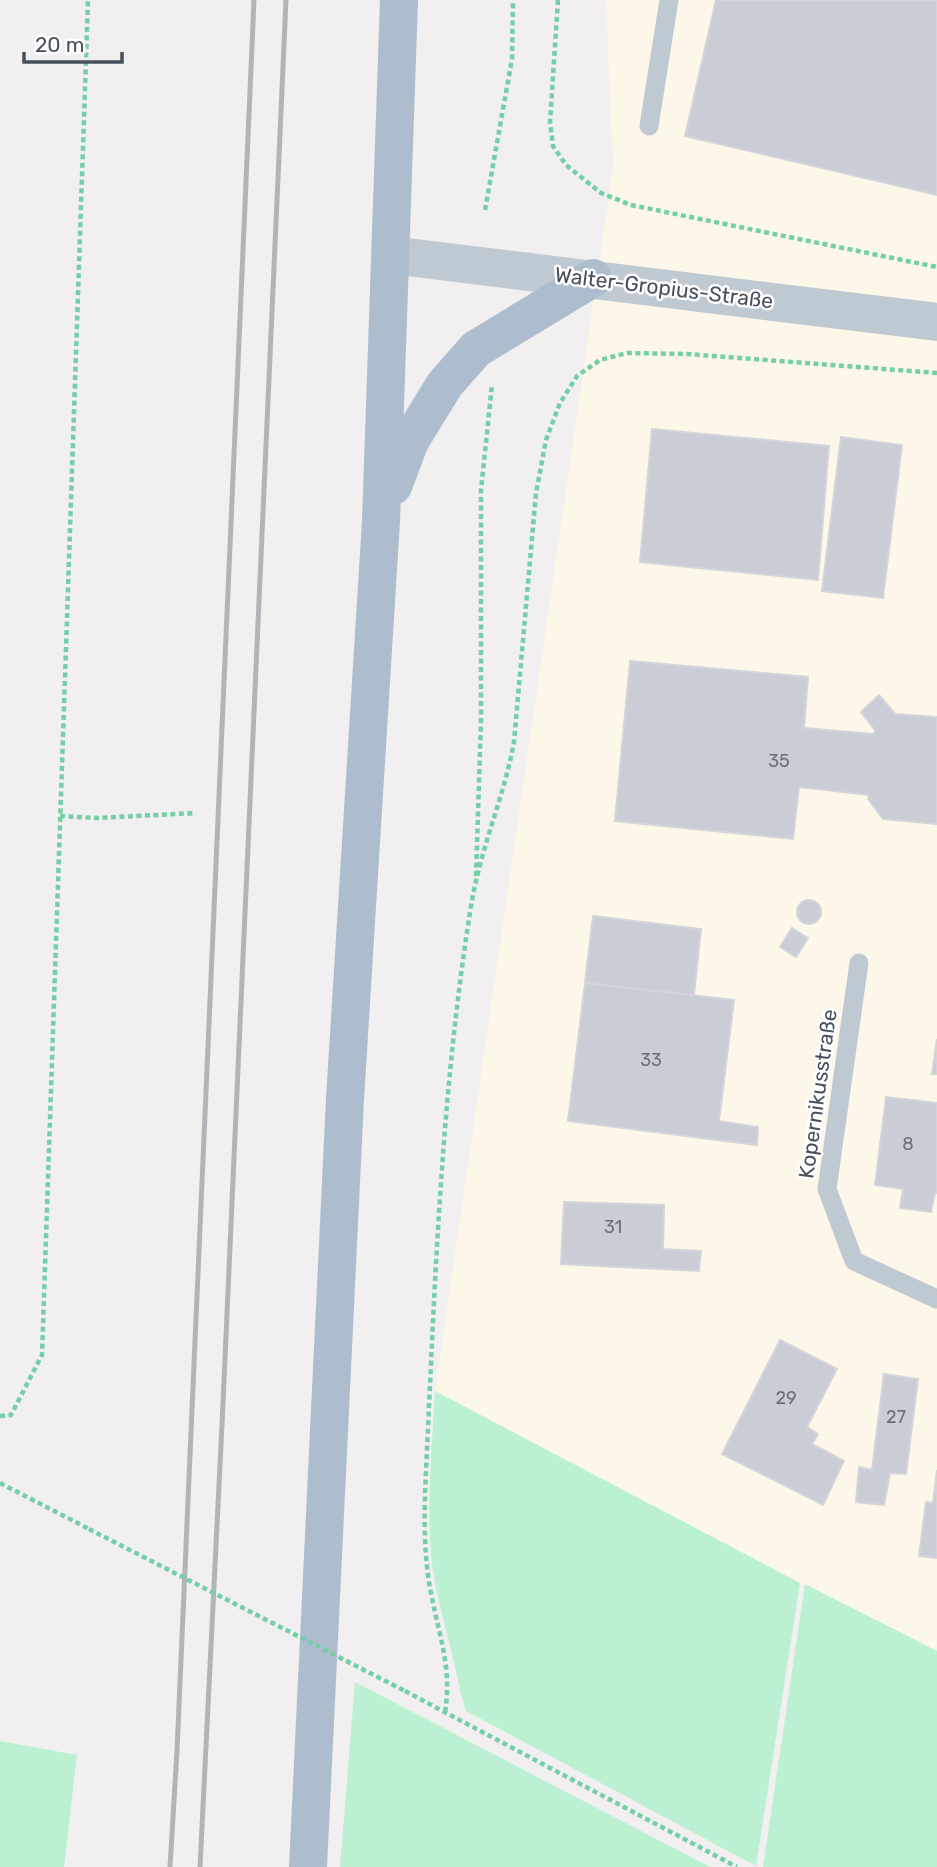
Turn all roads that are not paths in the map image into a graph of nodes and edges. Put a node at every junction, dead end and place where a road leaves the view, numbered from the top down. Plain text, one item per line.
1 (398, 0) edge
2 (669, 0) edge
3 (649, 126) dead end
4 (391, 255) junction
5 (593, 278) junction
6 (937, 322) edge
7 (381, 521) junction
8 (859, 963) dead end
9 (937, 1299) edge
10 (308, 1867) edge

1 - 4 main road
2 - 3 lane
4 - 5 street, Walter-Gropius-Straße
4 - 7 main road
5 - 6 street, Walter-Gropius-Straße
5 - 7 main road
7 - 10 main road
8 - 9 lane, Kopernikusstraße

